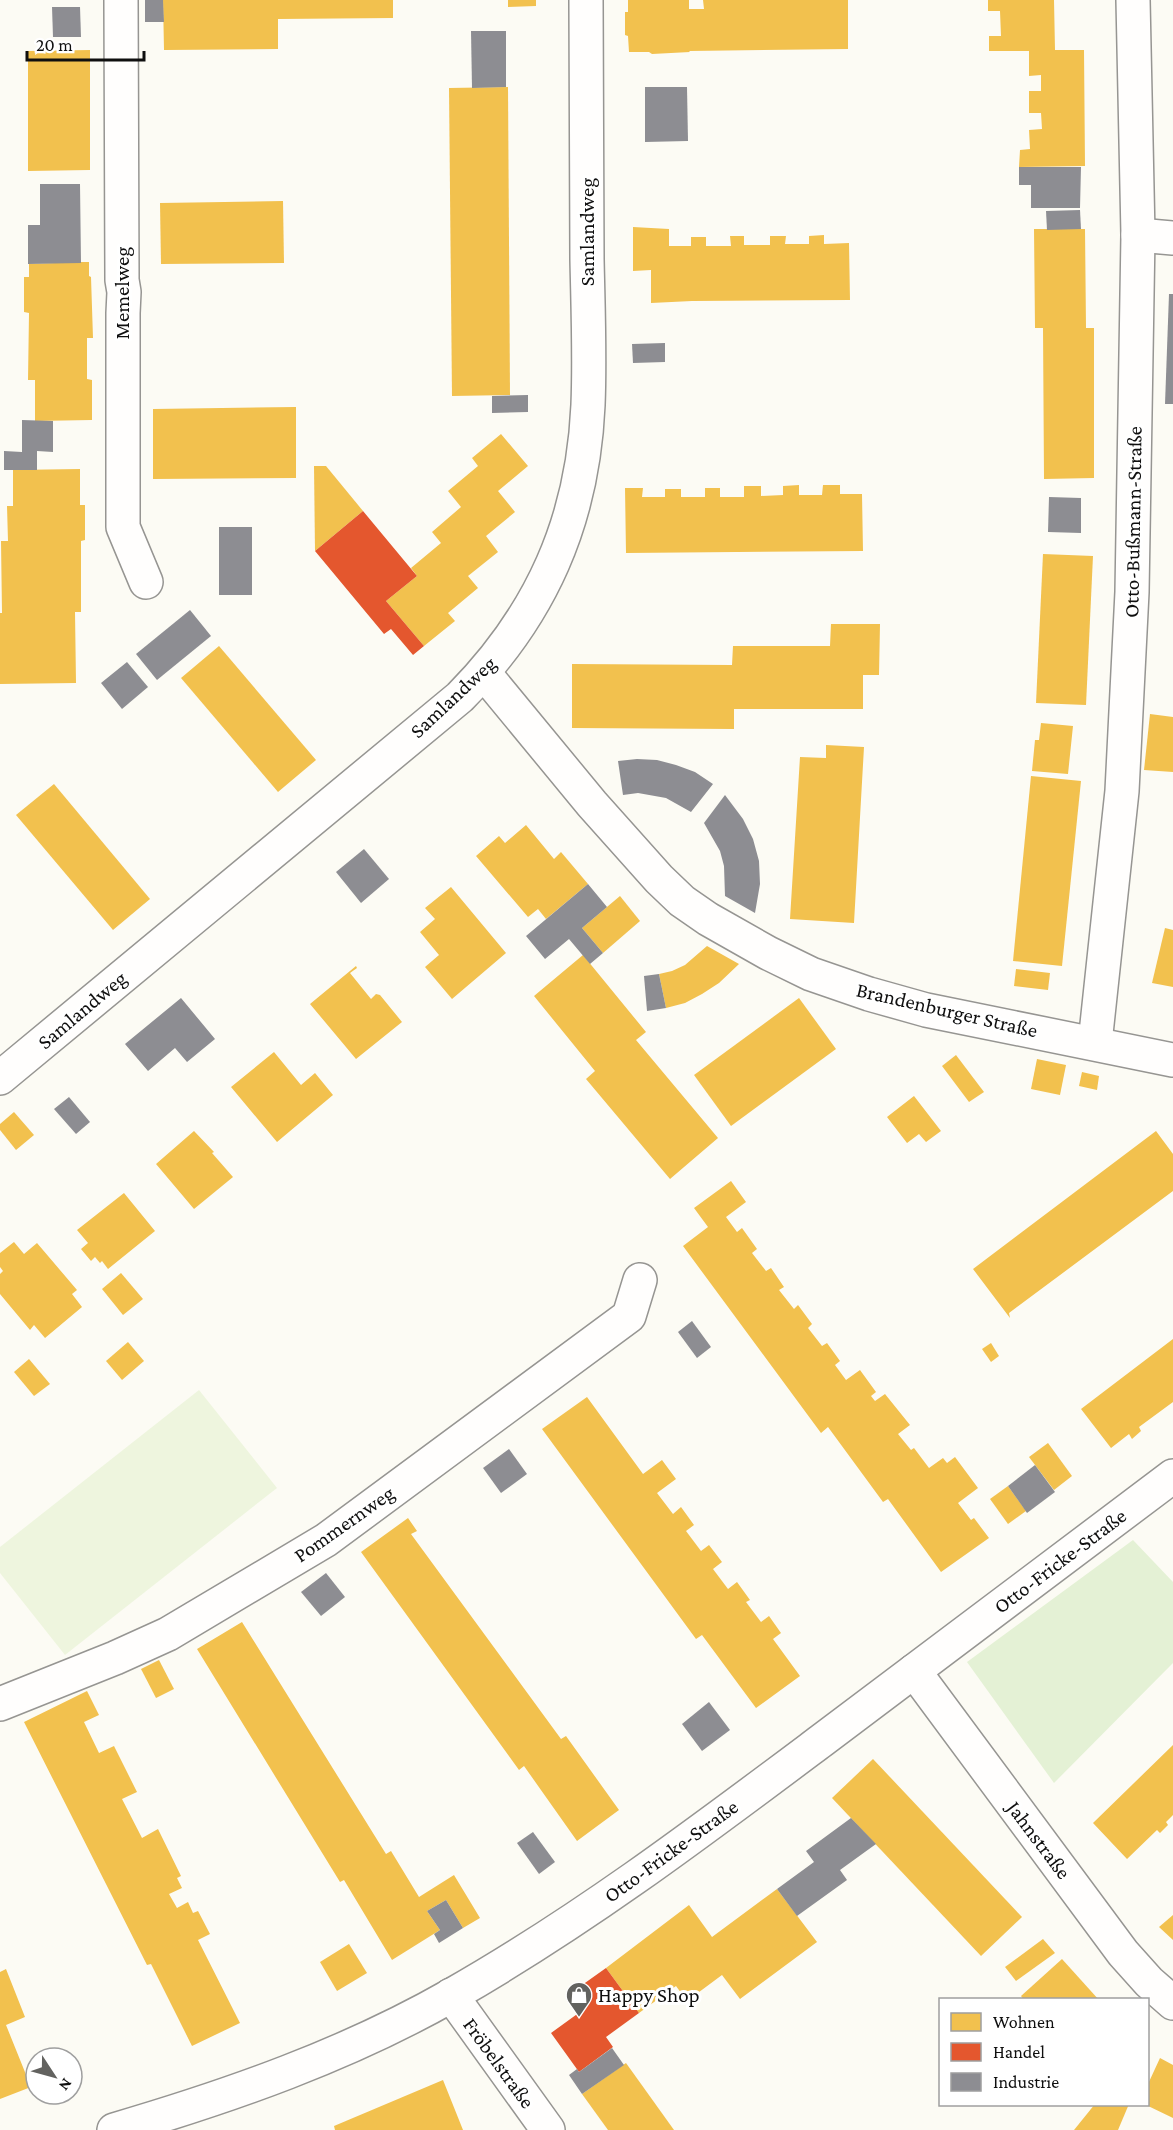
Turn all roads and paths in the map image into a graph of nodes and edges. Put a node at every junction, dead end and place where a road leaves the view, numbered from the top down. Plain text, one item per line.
1 (121, 0) edge
2 (586, 0) edge
3 (1133, 0) edge
4 (1138, 235) junction
5 (1173, 238) edge
6 (146, 582) dead end
7 (484, 673) junction
8 (1095, 1043) junction
9 (1173, 1060) edge
10 (0, 1078) edge
11 (640, 1280) dead end
12 (1173, 1476) edge
13 (914, 1671) junction
14 (0, 1704) edge
15 (451, 1995) junction
16 (1173, 2002) edge
17 (114, 2130) edge
18 (548, 2130) edge

1 - 6 street, Memelweg
2 - 7 street, Samlandweg
3 - 4 street, Otto-Bußmann-Straße
4 - 5 street
4 - 8 street, Otto-Bußmann-Straße
7 - 8 street, Brandenburger Straße
7 - 10 street, Samlandweg
8 - 9 street, Brandenburger Straße
11 - 14 street, Pommernweg
12 - 13 street, Otto-Fricke-Straße
13 - 15 street, Otto-Fricke-Straße
13 - 16 street, Jahnstraße
15 - 17 street, Otto-Fricke-Straße
15 - 18 street, Fröbelstraße

